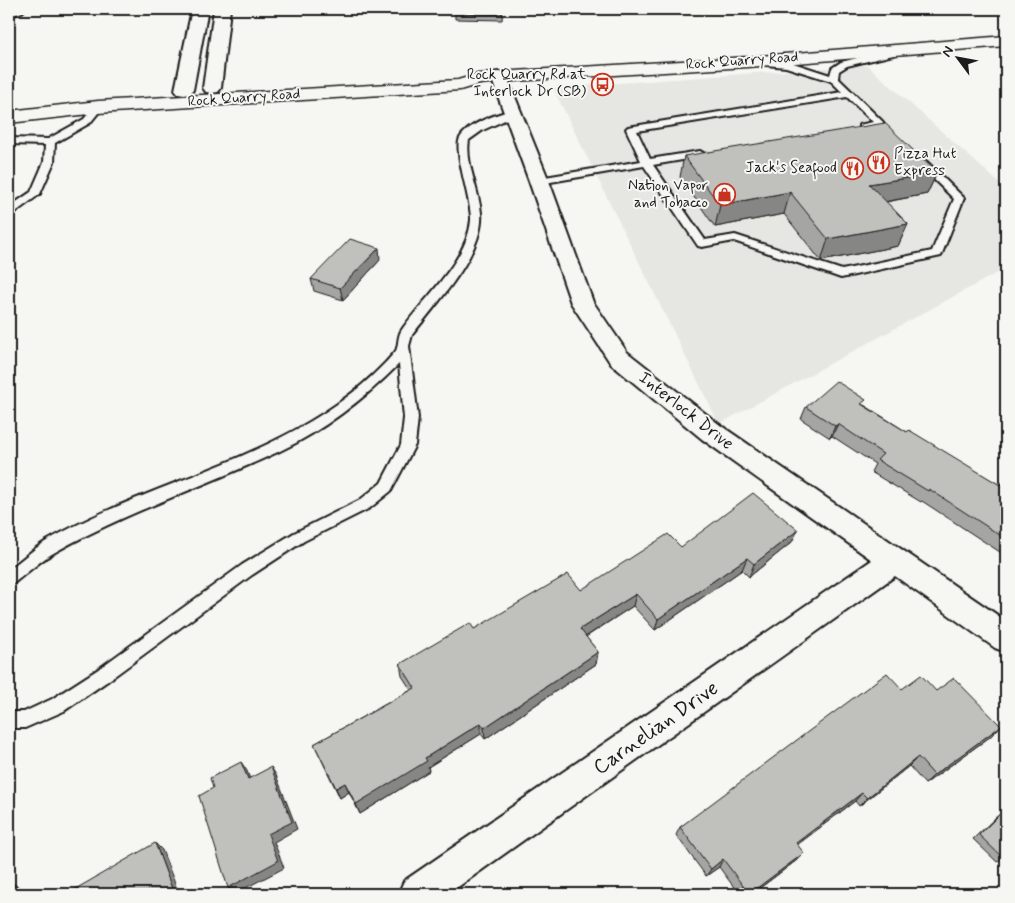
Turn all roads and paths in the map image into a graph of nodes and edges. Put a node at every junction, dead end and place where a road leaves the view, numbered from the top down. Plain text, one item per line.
1 (17, 9) edge
2 (200, 9) edge
3 (222, 9) edge
4 (9, 12) edge
5 (1006, 41) edge
6 (920, 47) junction
7 (748, 62) junction
8 (499, 77) junction
9 (478, 79) junction
10 (834, 79) junction
11 (212, 88) junction
12 (184, 90) junction
13 (849, 94) junction
14 (9, 108) edge
15 (98, 108) junction
16 (513, 113) junction
17 (9, 117) edge
18 (851, 129) edge
19 (9, 141) edge
20 (50, 142) junction
21 (715, 152) edge
22 (916, 158) edge
23 (647, 163) junction
24 (539, 181) junction
25 (9, 212) edge
26 (403, 352) junction
27 (894, 561) junction
28 (9, 578) edge
29 (1006, 638) edge
30 (9, 720) edge
31 (417, 894) edge

1 - 4 street
2 - 12 street
3 - 11 street
5 - 6 main road, Rock Quarry Road
6 - 7 main road, Rock Quarry Road
6 - 10 lane
7 - 8 main road, Rock Quarry Road
7 - 10 lane
8 - 9 main road, Rock Quarry Road
8 - 16 street, Interlock Drive
9 - 11 main road, Rock Quarry Road
9 - 15 main road, Rock Quarry Road
10 - 13 lane
11 - 12 main road, Rock Quarry Road
12 - 14 main road, Rock Quarry Road
13 - 18 lane
13 - 23 lane
15 - 17 main road, Rock Quarry Road
15 - 20 lane
16 - 24 street, Interlock Drive
16 - 26 lane
19 - 20 lane
20 - 25 lane
21 - 23 lane
22 - 23 lane
23 - 24 lane
24 - 27 street, Interlock Drive
26 - 28 lane
26 - 30 lane
27 - 29 street, Interlock Drive
27 - 31 street, Carnelian Drive

